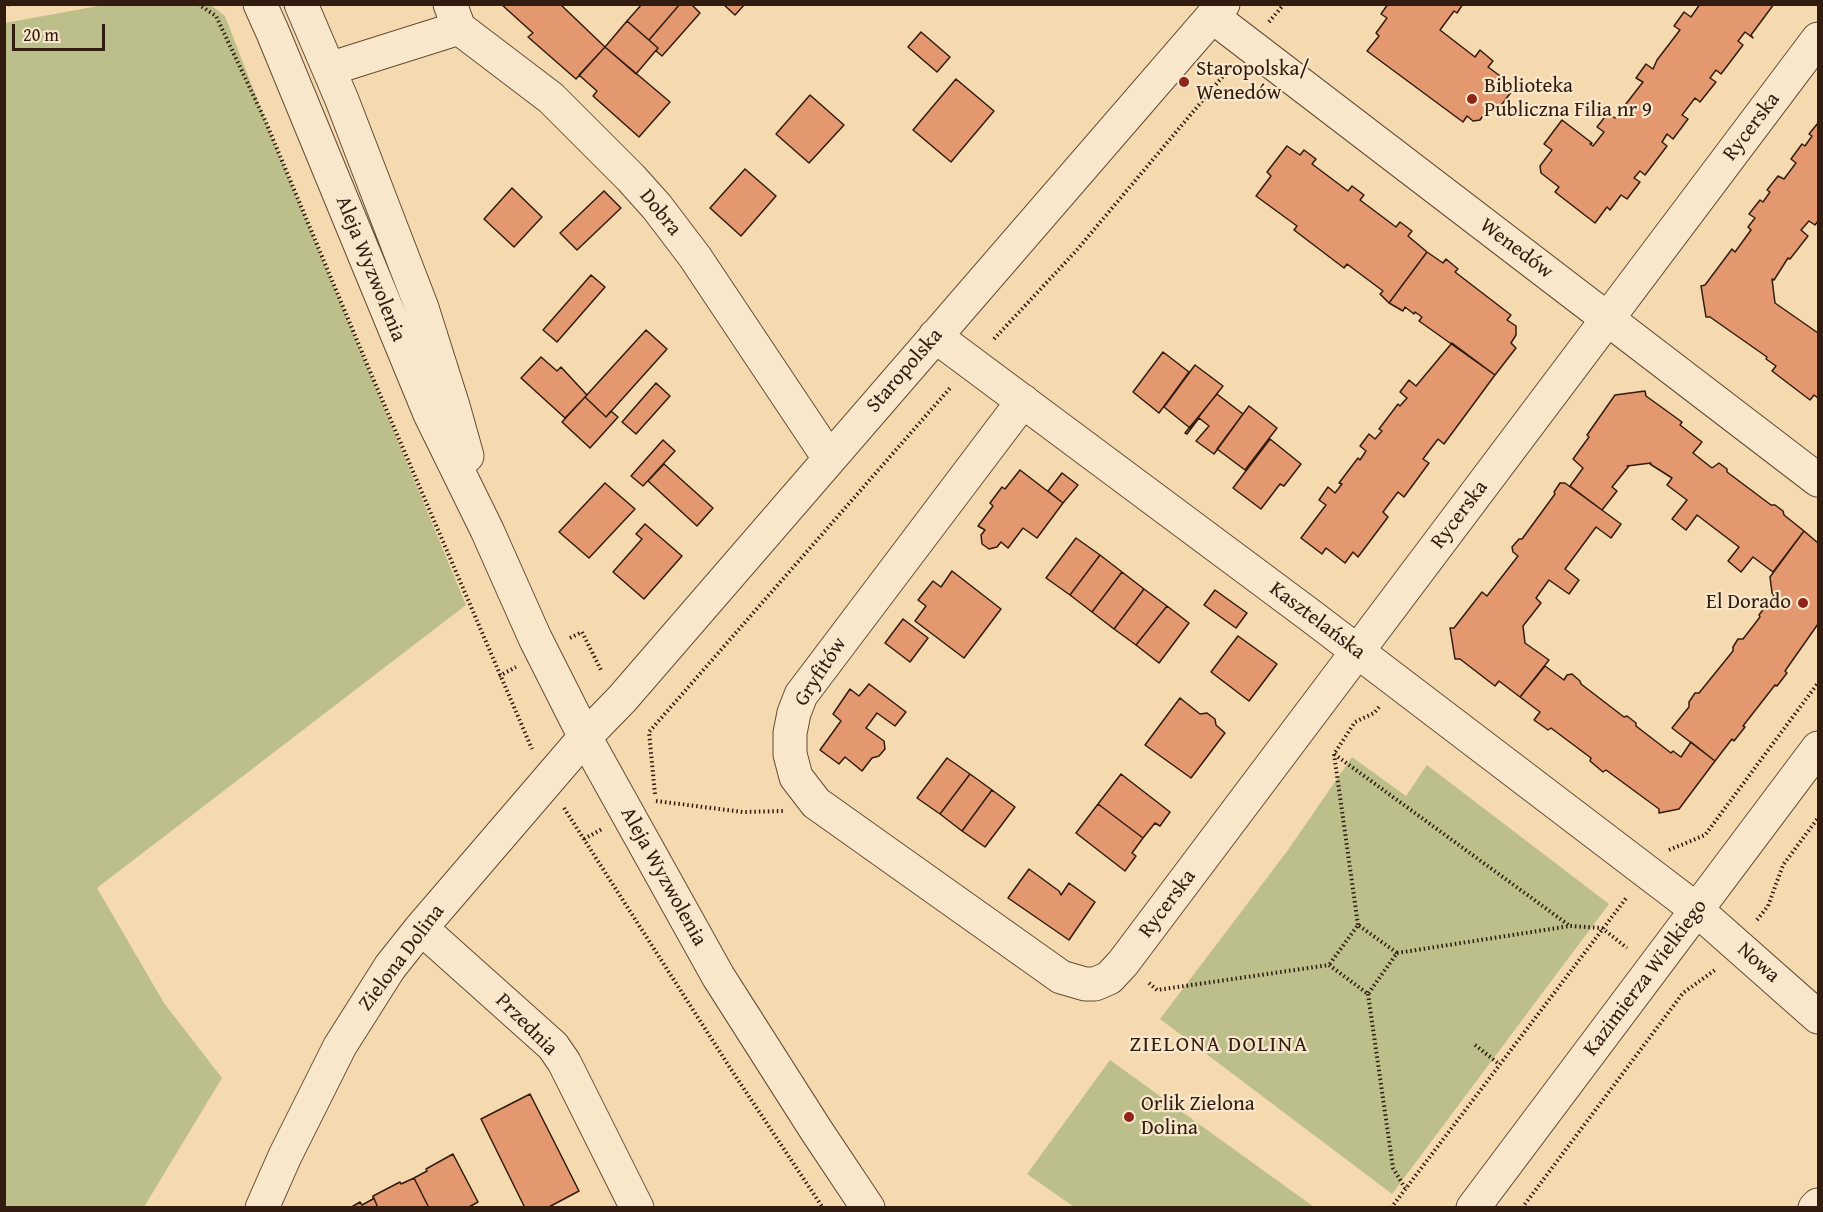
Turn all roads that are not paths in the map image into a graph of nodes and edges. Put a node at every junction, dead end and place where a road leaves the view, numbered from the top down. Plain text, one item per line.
1 (260, 4) edge
2 (301, 4) edge
3 (1218, 11) edge
4 (455, 16) edge
5 (1818, 39) edge
6 (329, 69) junction
7 (1608, 319) junction
8 (935, 336) junction
9 (1023, 401) junction
10 (829, 458) junction
11 (1818, 480) edge
12 (487, 530) junction
13 (1358, 652) junction
14 (585, 737) junction
15 (1818, 748) edge
16 (1697, 910) junction
17 (421, 928) junction
18 (1095, 984) joint
19 (1818, 1017) edge
20 (1483, 1204) edge
21 (634, 1207) edge
22 (262, 1208) edge
23 (868, 1208) edge

1 - 12 street, Aleja Wyzwolenia
2 - 6 street, Aleja Wyzwolenia
3 - 7 street, Wenedów
3 - 8 street, Staropolska
4 - 6 street
4 - 10 street, Dobra
5 - 7 street, Rycerska
6 - 12 street, Aleja Wyzwolenia
7 - 11 street, Wenedów
7 - 13 street, Rycerska
8 - 9 street, Kasztelańska
8 - 10 street, Staropolska
9 - 13 street, Kasztelańska
9 - 18 street, Gryfitów
10 - 14 street, Staropolska
12 - 14 street, Aleja Wyzwolenia
13 - 16 street, Kasztelańska
13 - 18 street, Rycerska
14 - 17 street, Zielona Dolina
14 - 23 street, Aleja Wyzwolenia
15 - 16 street, Kazimierza Wielkiego
16 - 19 street, Nowa
16 - 20 street, Kazimierza Wielkiego
17 - 21 street, Przednia
17 - 22 street, Zielona Dolina

